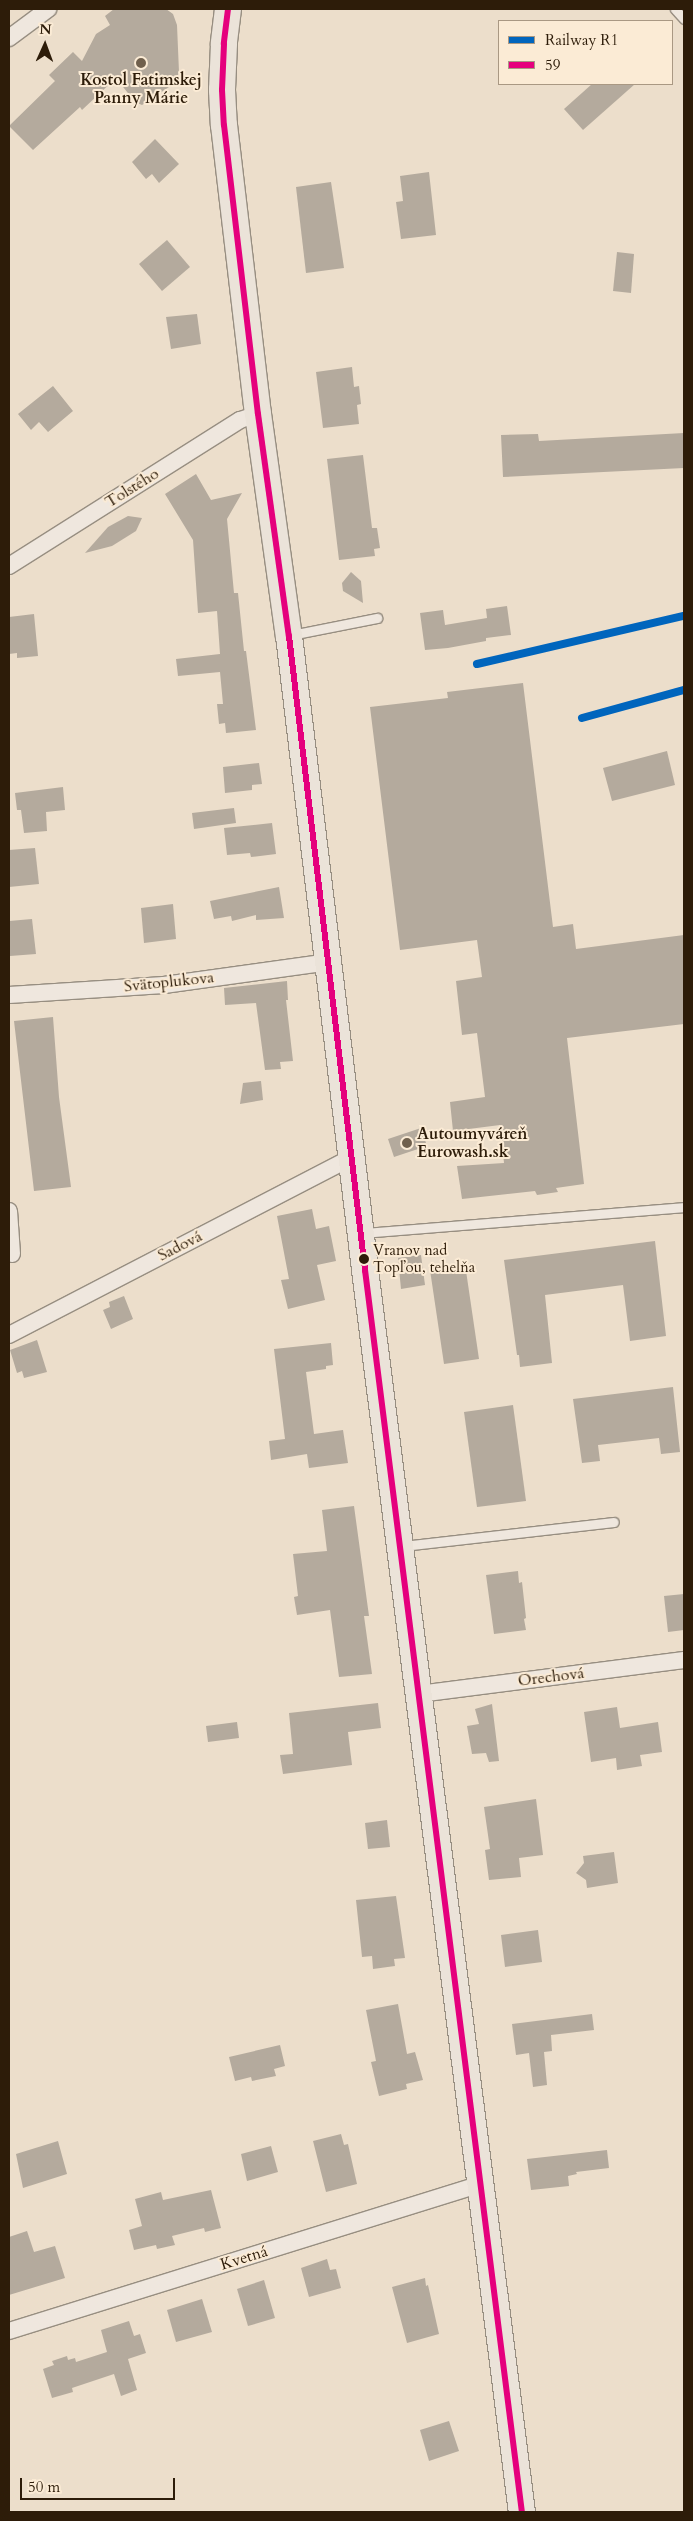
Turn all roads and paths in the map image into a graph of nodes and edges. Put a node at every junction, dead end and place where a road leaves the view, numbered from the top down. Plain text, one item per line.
1 (48, 9) edge
2 (228, 9) edge
3 (675, 9) edge
4 (684, 19) edge
5 (9, 38) edge
6 (258, 414) junction
7 (9, 566) edge
8 (377, 618) dead end
9 (289, 636) junction
10 (329, 962) junction
11 (9, 995) edge
12 (352, 1157) junction
13 (684, 1207) edge
14 (9, 1211) edge
15 (361, 1233) junction
16 (12, 1254) dead end
17 (9, 1335) edge
18 (614, 1522) dead end
19 (400, 1546) junction
20 (684, 1660) edge
21 (419, 1694) junction
22 (479, 2185) junction
23 (9, 2331) edge
24 (522, 2512) edge

1 - 5 street
2 - 6 main road
3 - 4 lane
6 - 7 street, Tolstého
6 - 9 main road
8 - 9 lane
9 - 10 main road
10 - 11 street, Svätoplukova
10 - 12 main road
12 - 15 main road
12 - 17 street, Sadová
13 - 15 lane
14 - 16 street
15 - 19 main road
18 - 19 lane
19 - 21 main road
20 - 21 street, Orechová
21 - 22 main road
22 - 23 street, Kvetná
22 - 24 main road

